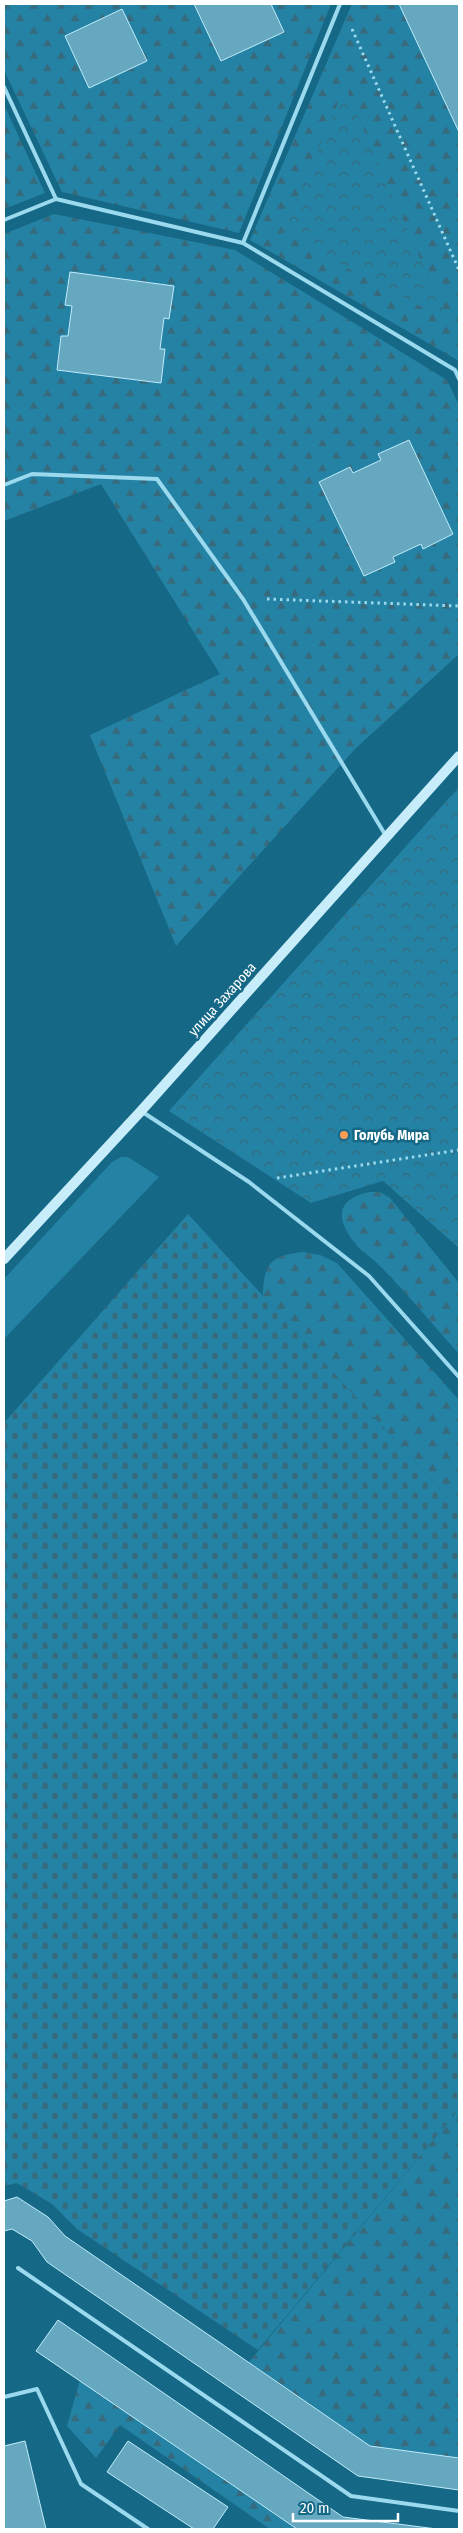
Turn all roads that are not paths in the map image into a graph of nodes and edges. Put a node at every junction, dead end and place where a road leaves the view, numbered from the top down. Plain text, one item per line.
1 (340, 4) edge
2 (4, 87) edge
3 (56, 199) junction
4 (4, 220) edge
5 (243, 242) junction
6 (459, 379) edge
7 (4, 485) edge
8 (459, 756) edge
9 (386, 836) junction
10 (141, 1111) junction
11 (4, 1259) edge
12 (459, 1377) edge
13 (18, 2268) dead end
14 (4, 2397) edge
15 (459, 2511) edge
16 (148, 2529) edge

1 - 5 lane
2 - 3 lane
3 - 4 lane
3 - 5 lane
5 - 6 lane
7 - 9 lane
8 - 9 main road, улица Захарова
9 - 10 main road, улица Захарова
10 - 11 main road, улица Захарова
10 - 12 lane
13 - 15 lane
14 - 16 lane

